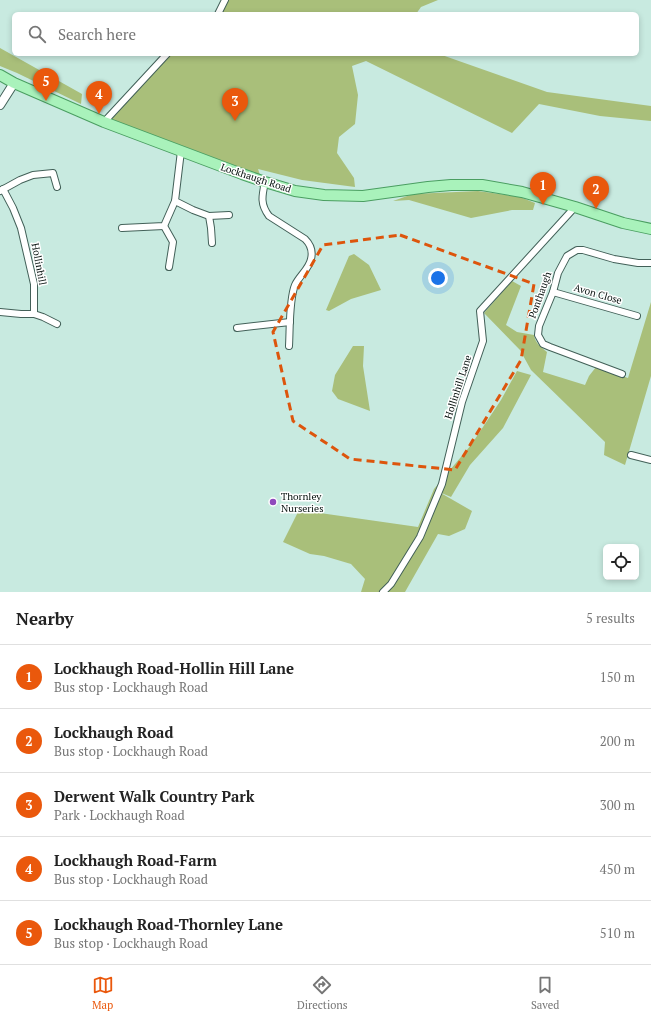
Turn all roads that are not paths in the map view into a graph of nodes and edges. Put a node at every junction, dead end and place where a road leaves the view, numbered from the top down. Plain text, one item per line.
1 (225, 0) edge
2 (219, 12) edge
3 (165, 56) edge
4 (0, 75) edge
5 (14, 83) junction
6 (0, 105) edge
7 (104, 122) junction
8 (181, 151) junction
9 (265, 182) junction
10 (57, 187) dead end
11 (2, 190) edge
12 (175, 201) junction
13 (575, 208) junction
14 (229, 215) dead end
15 (209, 216) junction
16 (164, 226) junction
17 (122, 228) dead end
18 (651, 229) edge
19 (212, 243) dead end
20 (651, 263) edge
21 (169, 267) dead end
22 (553, 292) junction
23 (0, 312) edge
24 (34, 314) junction
25 (637, 316) dead end
26 (290, 322) junction
27 (57, 324) dead end
28 (237, 328) dead end
29 (290, 346) dead end
30 (622, 374) dead end
31 (631, 454) dead end
32 (651, 460) edge
33 (383, 592) edge

1 - 2 street
3 - 7 street
4 - 5 main road, Lockhaugh Road
5 - 6 street
5 - 7 main road, Lockhaugh Road
7 - 8 main road, Lockhaugh Road
8 - 9 main road, Lockhaugh Road
8 - 12 street
9 - 13 main road, Lockhaugh Road
9 - 26 street
10 - 11 street
11 - 24 street, Hollinhill
12 - 15 street
12 - 16 street
13 - 18 main road, Lockhaugh Road
13 - 33 street, Hollinhill Lane
14 - 15 street
15 - 19 street
16 - 17 street
16 - 21 street
20 - 22 street, Ponthaugh
22 - 25 street, Avon Close
22 - 30 street, Ponthaugh
23 - 24 street
24 - 27 street
26 - 28 street
26 - 29 street
31 - 32 street

